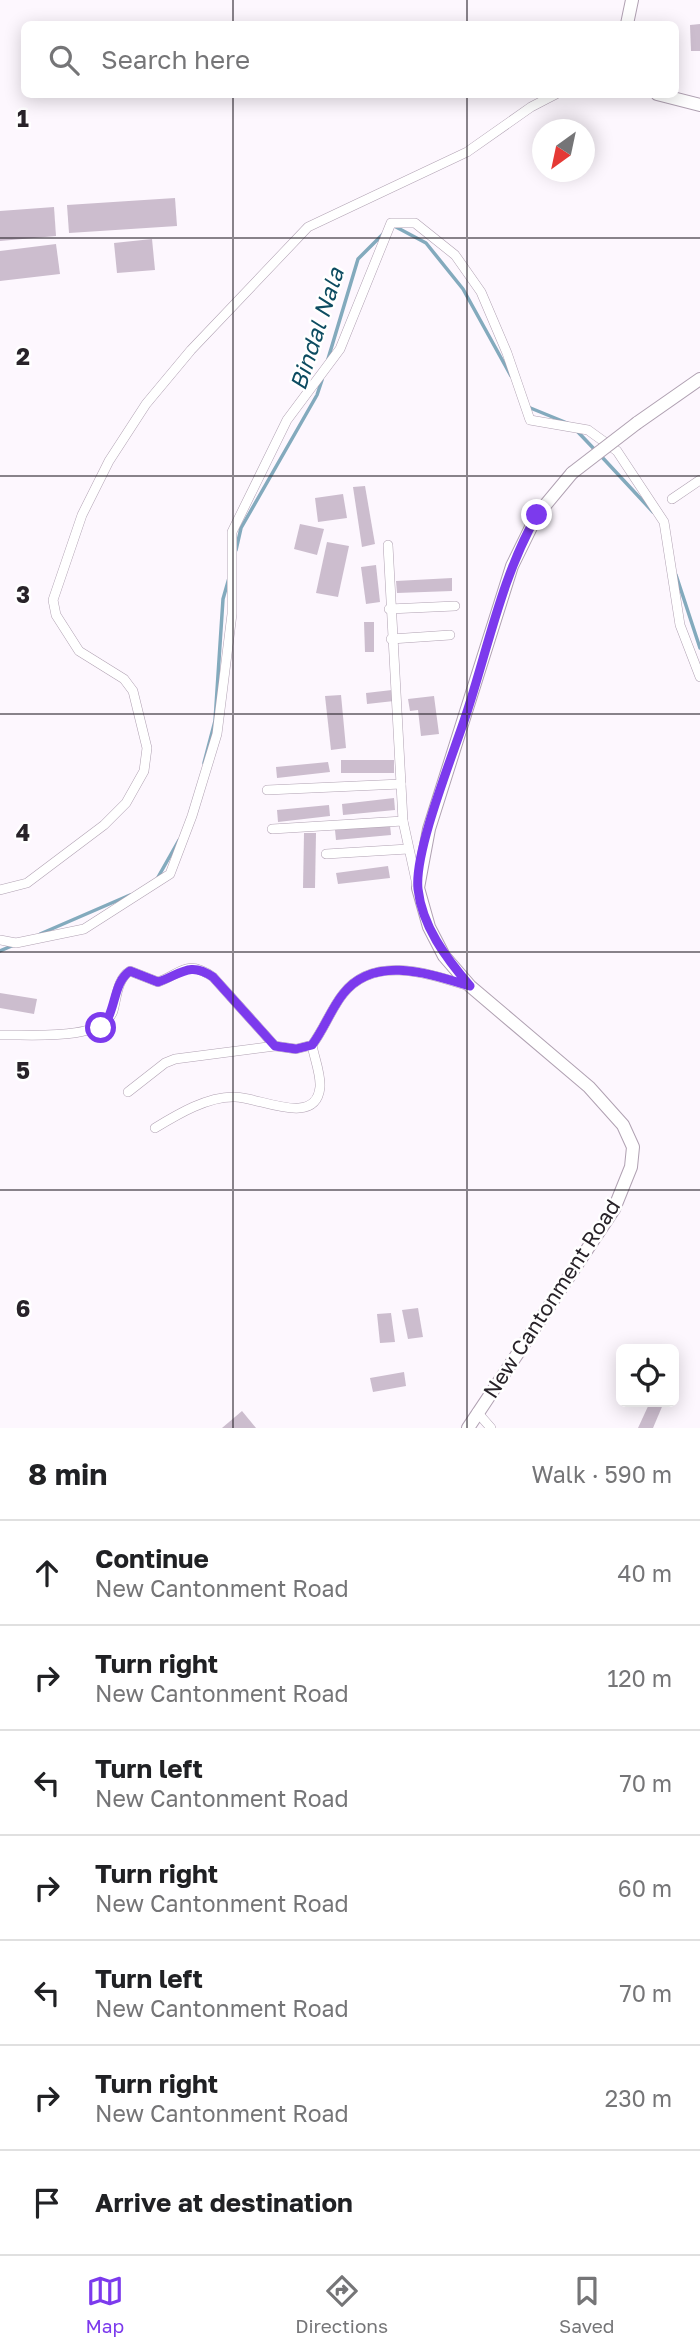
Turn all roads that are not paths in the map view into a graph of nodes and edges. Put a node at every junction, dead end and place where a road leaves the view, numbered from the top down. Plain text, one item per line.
1 (632, 0) edge
2 (628, 21) edge
3 (548, 98) edge
4 (673, 98) edge
5 (700, 105) edge
6 (700, 379) edge
7 (700, 480) edge
8 (672, 499) dead end
9 (388, 545) dead end
10 (455, 606) dead end
11 (389, 609) junction
12 (450, 635) dead end
13 (391, 639) junction
14 (700, 677) edge
15 (401, 784) junction
16 (267, 790) dead end
17 (403, 821) junction
18 (272, 829) dead end
19 (408, 849) junction
20 (326, 854) dead end
21 (418, 888) junction
22 (0, 890) edge
23 (0, 940) edge
24 (470, 986) junction
25 (0, 1035) edge
26 (312, 1045) junction
27 (275, 1046) junction
28 (128, 1092) dead end
29 (155, 1128) dead end
30 (477, 1412) junction
31 (468, 1428) edge
32 (491, 1428) edge

1 - 2 street
3 - 22 street
4 - 5 street
6 - 21 street, New Cantonment Road, bridge
7 - 8 street
9 - 11 street
10 - 11 street
11 - 13 street
12 - 13 street
13 - 15 street
14 - 23 street
15 - 16 street
15 - 17 street
17 - 18 street
17 - 19 street
19 - 20 street
19 - 21 street
21 - 24 street, New Cantonment Road
24 - 26 street, New Cantonment Road
24 - 30 street, New Cantonment Road
25 - 27 street
26 - 27 street
26 - 29 street
27 - 28 street
30 - 31 street, New Cantonment Road
30 - 32 street

